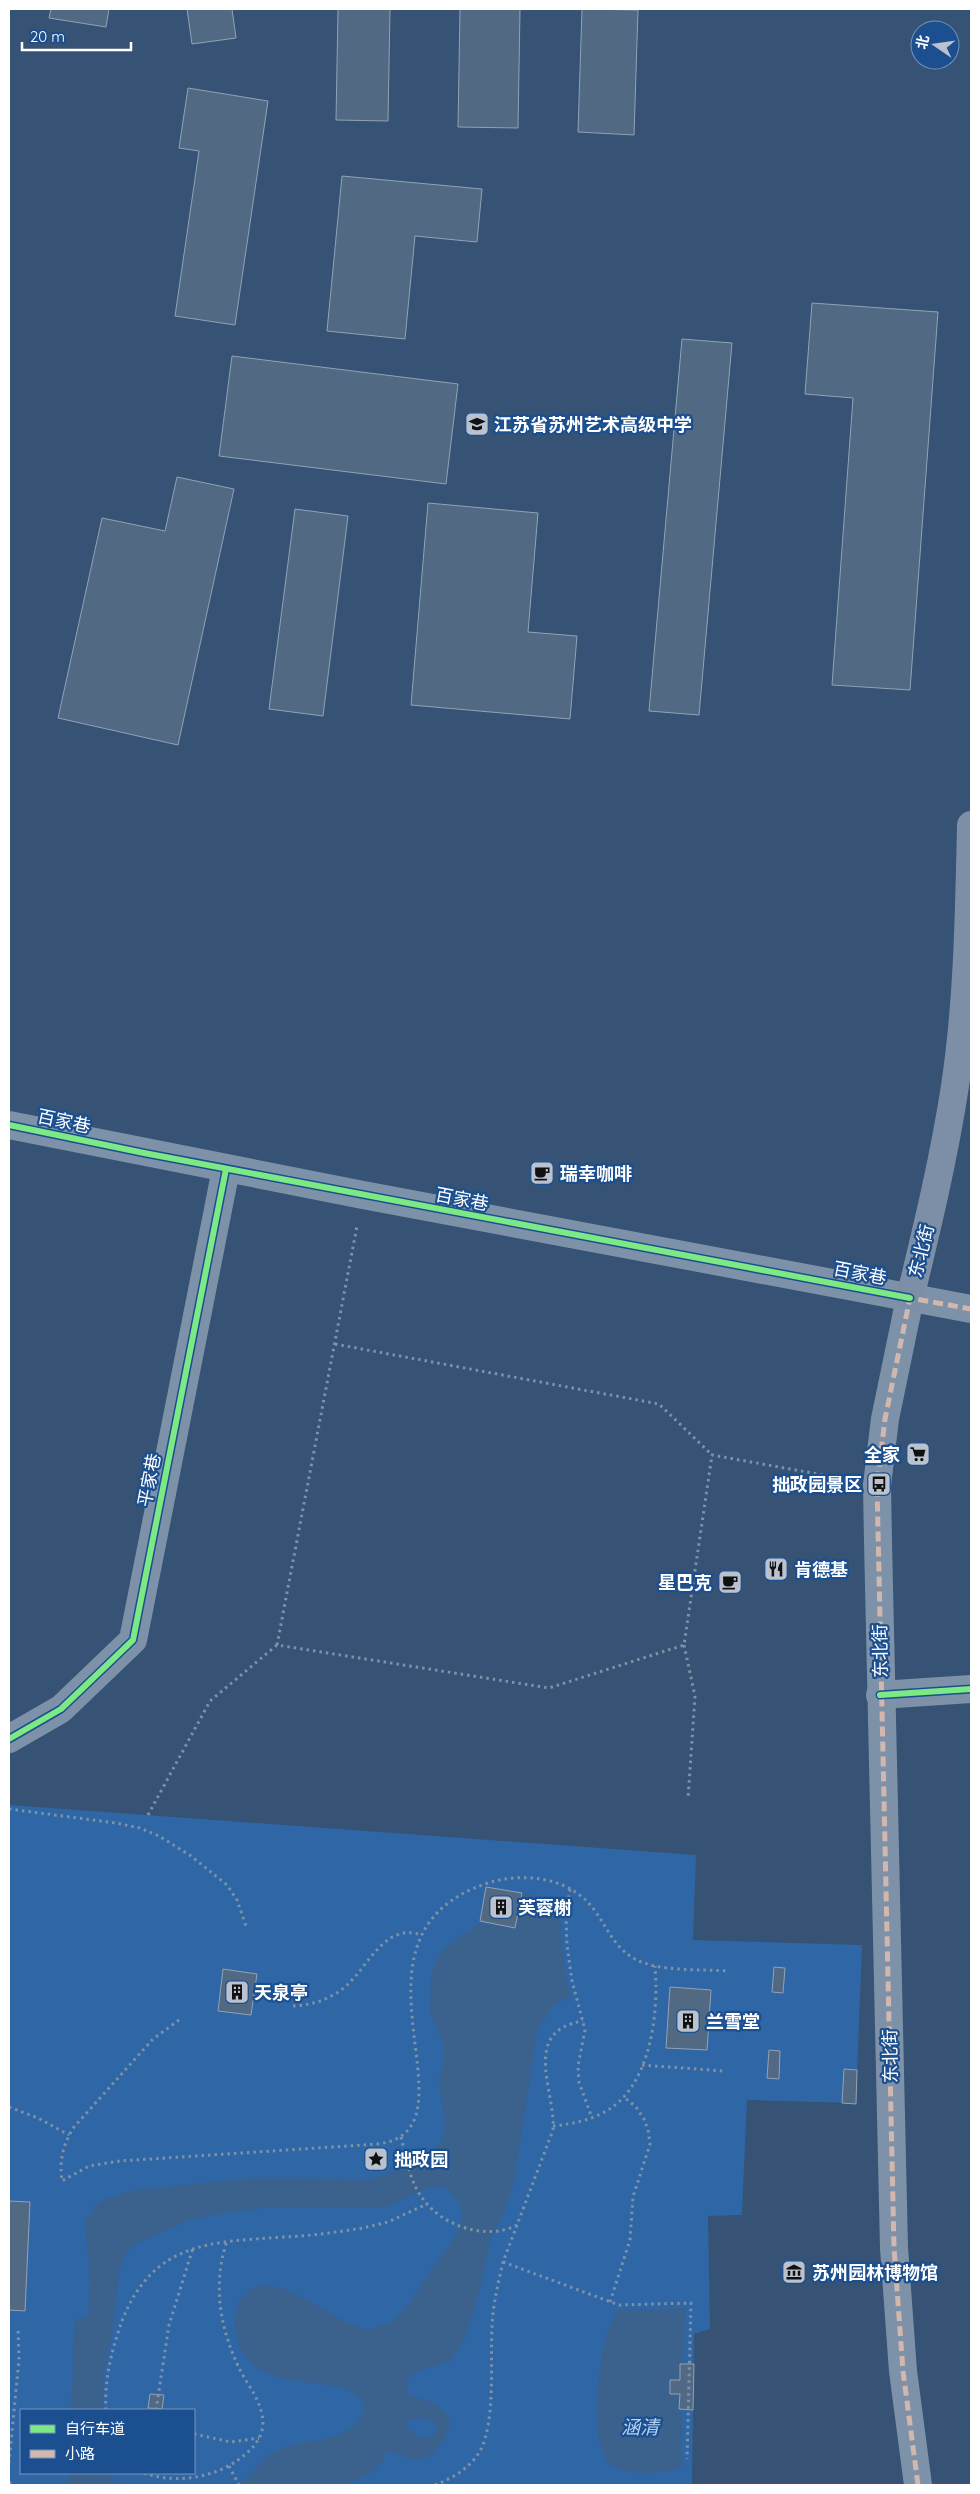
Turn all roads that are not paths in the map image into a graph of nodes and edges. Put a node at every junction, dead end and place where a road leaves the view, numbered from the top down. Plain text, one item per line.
1 (971, 824) edge
2 (9, 1125) edge
3 (226, 1169) junction
4 (910, 1298) junction
5 (971, 1309) edge
6 (971, 1689) edge
7 (880, 1695) junction
8 (9, 1738) edge
9 (918, 2485) edge

1 - 4 main road, 东北街
2 - 3 street, 百家巷
3 - 4 street, 百家巷
3 - 8 street, 平家巷
4 - 5 street, 百家巷
4 - 7 street, 东北街
6 - 7 street
7 - 9 street, 东北街

